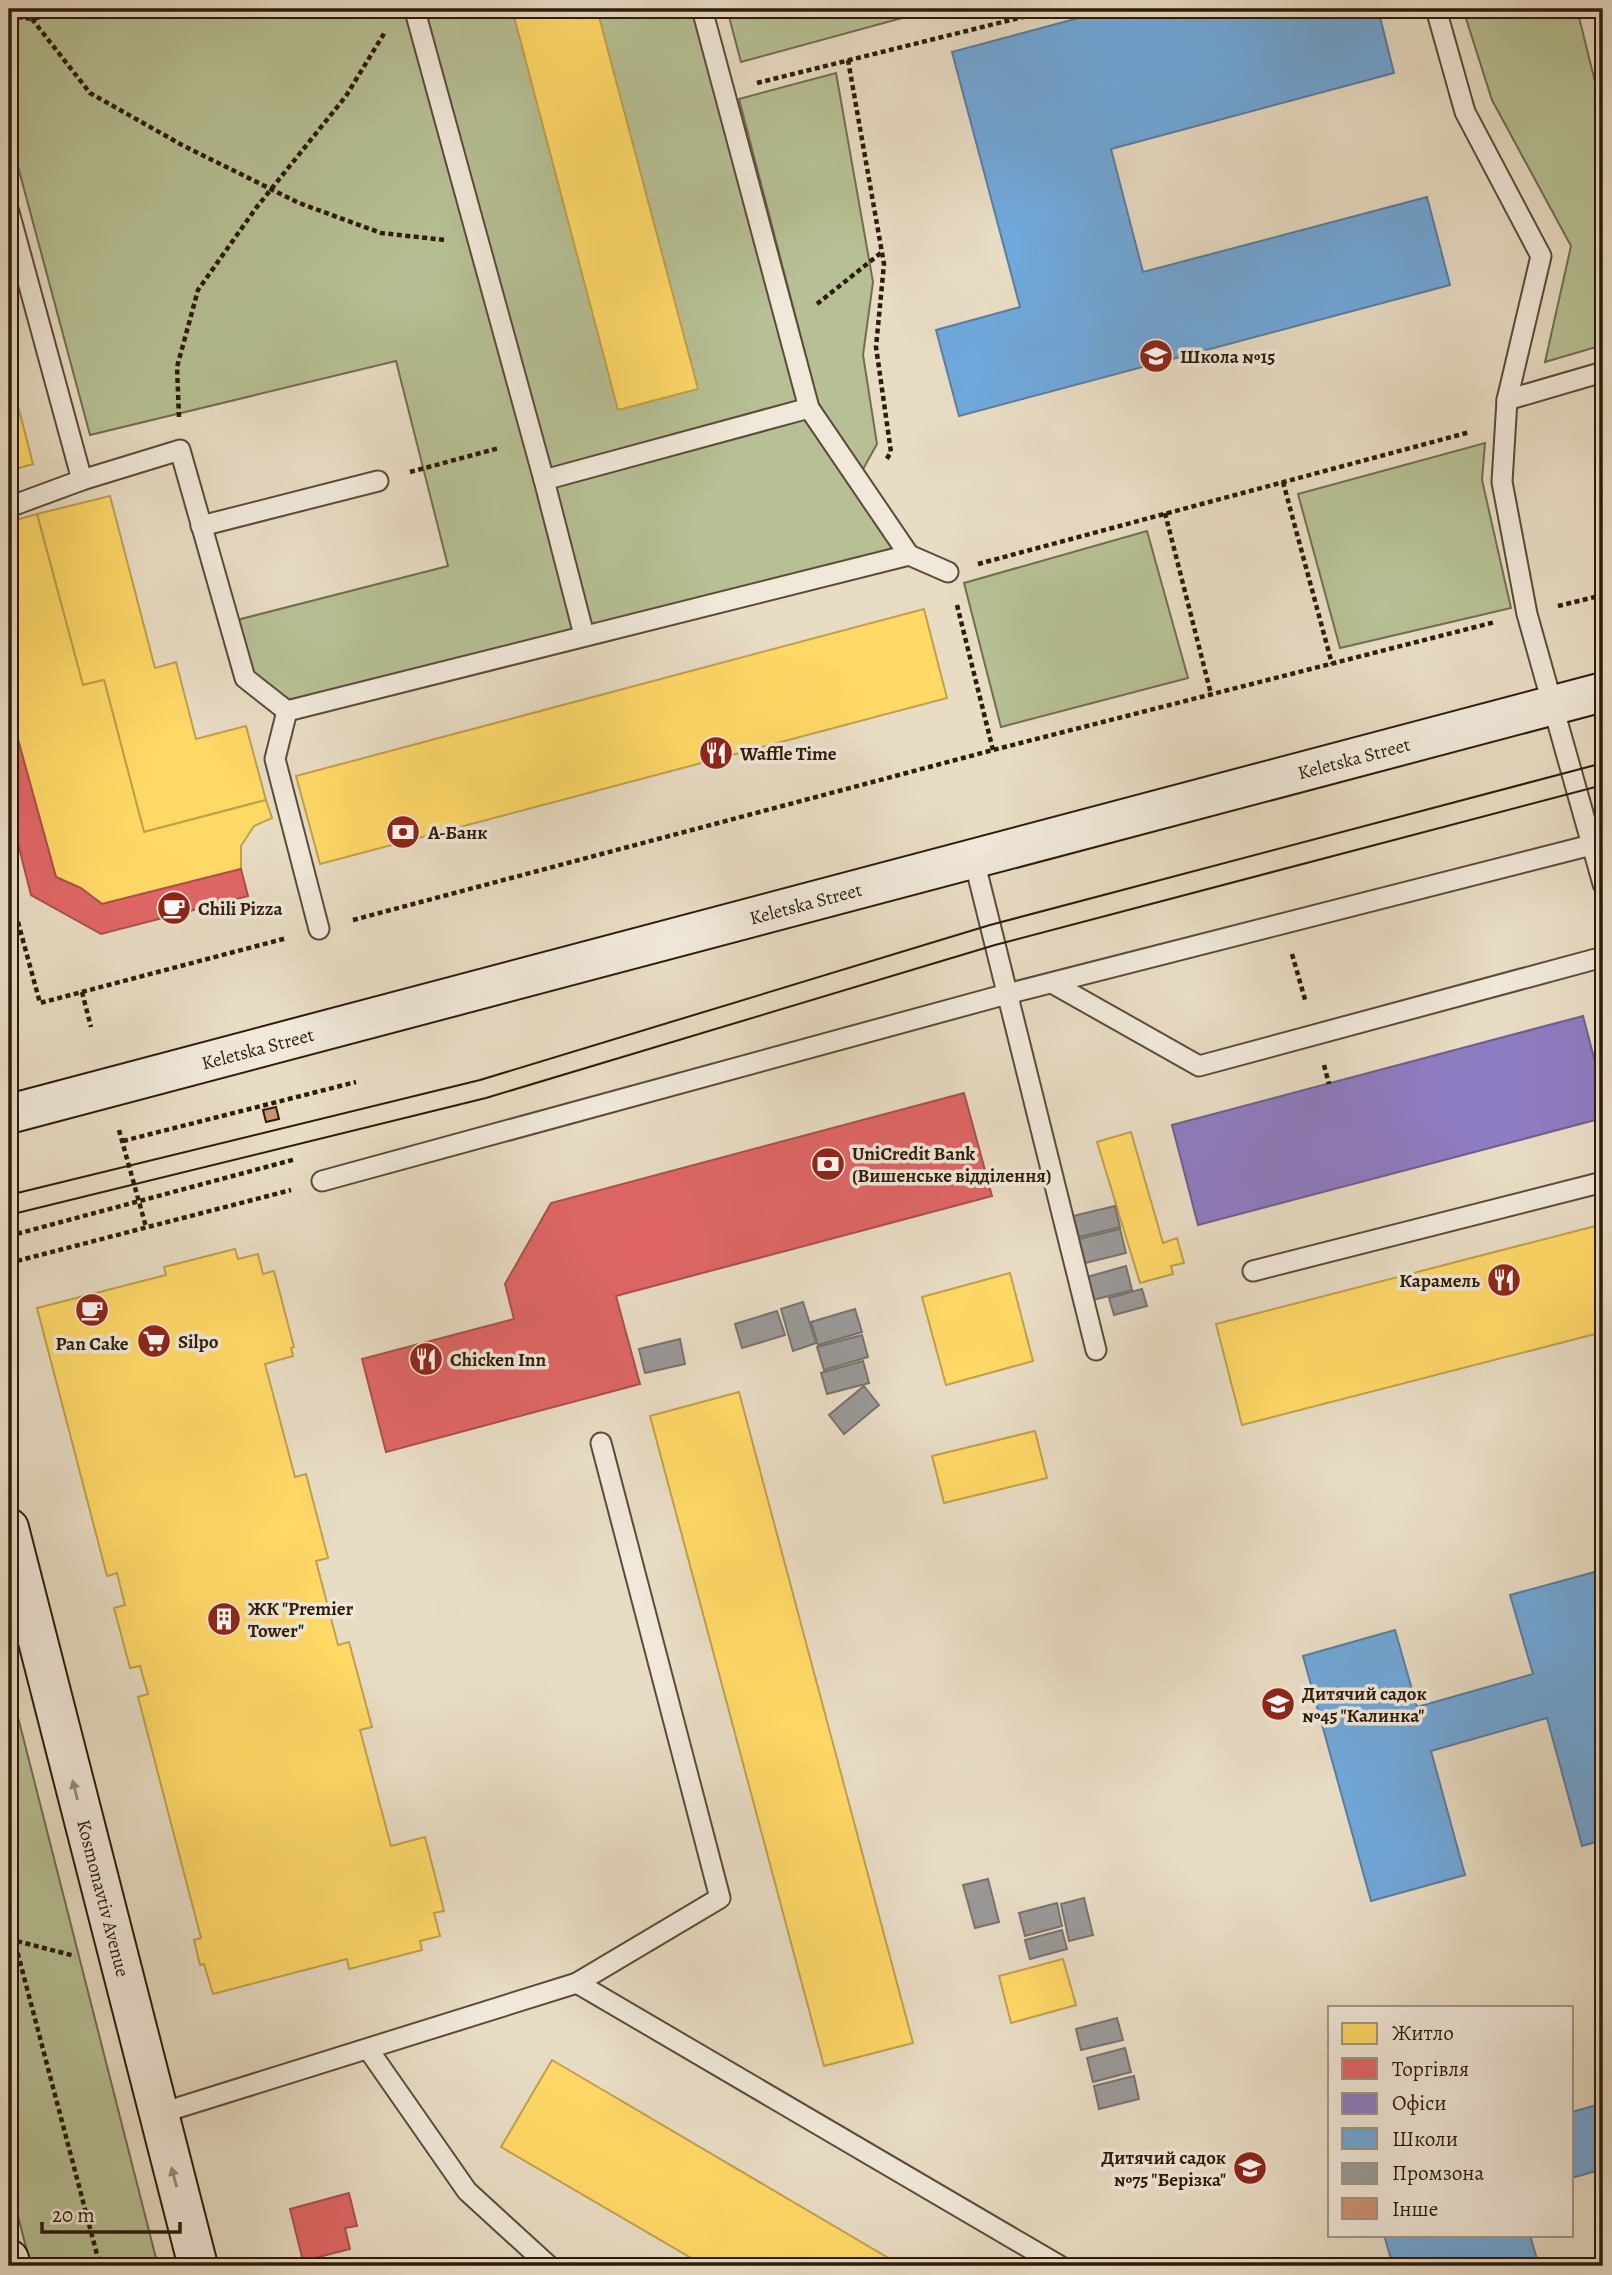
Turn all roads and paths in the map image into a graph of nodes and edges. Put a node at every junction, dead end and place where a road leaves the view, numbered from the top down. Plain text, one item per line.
1 (73, 9) edge
2 (702, 9) edge
3 (1055, 9) edge
4 (1436, 9) edge
5 (415, 11) dead end
6 (9, 16) edge
7 (32, 19) junction
8 (386, 31) dead end
9 (848, 60) junction
10 (724, 92) junction
11 (9, 212) edge
12 (478, 243) junction
13 (882, 252) junction
14 (786, 322) junction
15 (1603, 372) edge
16 (1507, 400) junction
17 (809, 408) junction
18 (1504, 423) junction
19 (532, 439) junction
20 (180, 450) junction
21 (82, 480) junction
22 (544, 480) junction
23 (378, 481) joint
24 (1283, 482) junction
25 (867, 494) junction
26 (9, 507) edge
27 (1165, 513) junction
28 (201, 526) junction
29 (909, 555) junction
30 (948, 572) junction
31 (1603, 595) edge
32 (1527, 614) junction
33 (584, 635) junction
34 (1332, 664) junction
35 (1603, 692) edge
36 (1211, 694) junction
37 (1553, 706) junction
38 (287, 712) junction
39 (993, 750) junction
40 (1598, 844) edge
41 (974, 860) junction
42 (1603, 884) edge
43 (9, 889) edge
44 (319, 929) junction
45 (1603, 957) edge
46 (1052, 983) junction
47 (82, 992) junction
48 (1007, 994) junction
49 (91, 1027) dead end
50 (356, 1082) dead end
51 (10, 1110) edge
52 (119, 1129) dead end
53 (123, 1141) junction
54 (322, 1181) joint
55 (1603, 1182) edge
56 (146, 1227) junction
57 (9, 1263) edge
58 (1252, 1271) dead end
59 (1096, 1350) dead end
60 (601, 1443) dead end
61 (9, 1528) edge
62 (9, 1920) edge
63 (11, 1940) edge
64 (80, 1957) dead end
65 (577, 1983) junction
66 (368, 2049) junction
67 (158, 2114) junction
68 (9, 2259) edge
69 (11, 2266) edge
70 (100, 2266) edge
71 (198, 2266) edge
72 (549, 2266) edge
73 (1060, 2266) edge

1 - 7 path
2 - 10 lane
3 - 9 path
4 - 16 lane
5 - 12 lane
6 - 7 path
7 - 12 path
8 - 20 path
9 - 10 path
9 - 13 path
10 - 14 lane
11 - 21 lane
12 - 19 lane
13 - 14 path
13 - 25 path
14 - 17 lane
15 - 16 lane
16 - 18 lane
17 - 22 lane
17 - 25 lane
18 - 24 path
18 - 32 lane
19 - 22 lane
19 - 23 path
20 - 21 lane
20 - 28 lane
21 - 26 lane
22 - 33 lane
23 - 28 lane
24 - 27 path
24 - 34 path
25 - 29 lane
27 - 30 path
27 - 36 path
28 - 38 lane
29 - 30 lane
29 - 33 lane
30 - 39 path
31 - 32 path
32 - 34 path
32 - 37 lane
33 - 38 lane
34 - 36 path
35 - 37 main road, Keletska Street
36 - 39 path
37 - 40 lane
37 - 41 main road, Keletska Street
38 - 44 lane
39 - 44 path
40 - 42 lane
40 - 46 lane
41 - 48 lane
41 - 51 main road, Keletska Street
43 - 47 path
44 - 47 path
45 - 46 lane
46 - 48 lane
47 - 49 path
48 - 54 lane
48 - 59 lane
50 - 53 path
52 - 53 path
53 - 56 path
54 - 56 path
55 - 58 lane
56 - 57 path
60 - 65 lane
67 -> 61 main road, Kosmonavtiv Avenue
62 - 63 path
63 - 64 path
63 - 70 path
65 - 66 lane
65 - 73 lane
66 - 67 lane
66 - 72 lane
71 -> 67 main road, Kosmonavtiv Avenue
68 - 69 main road

